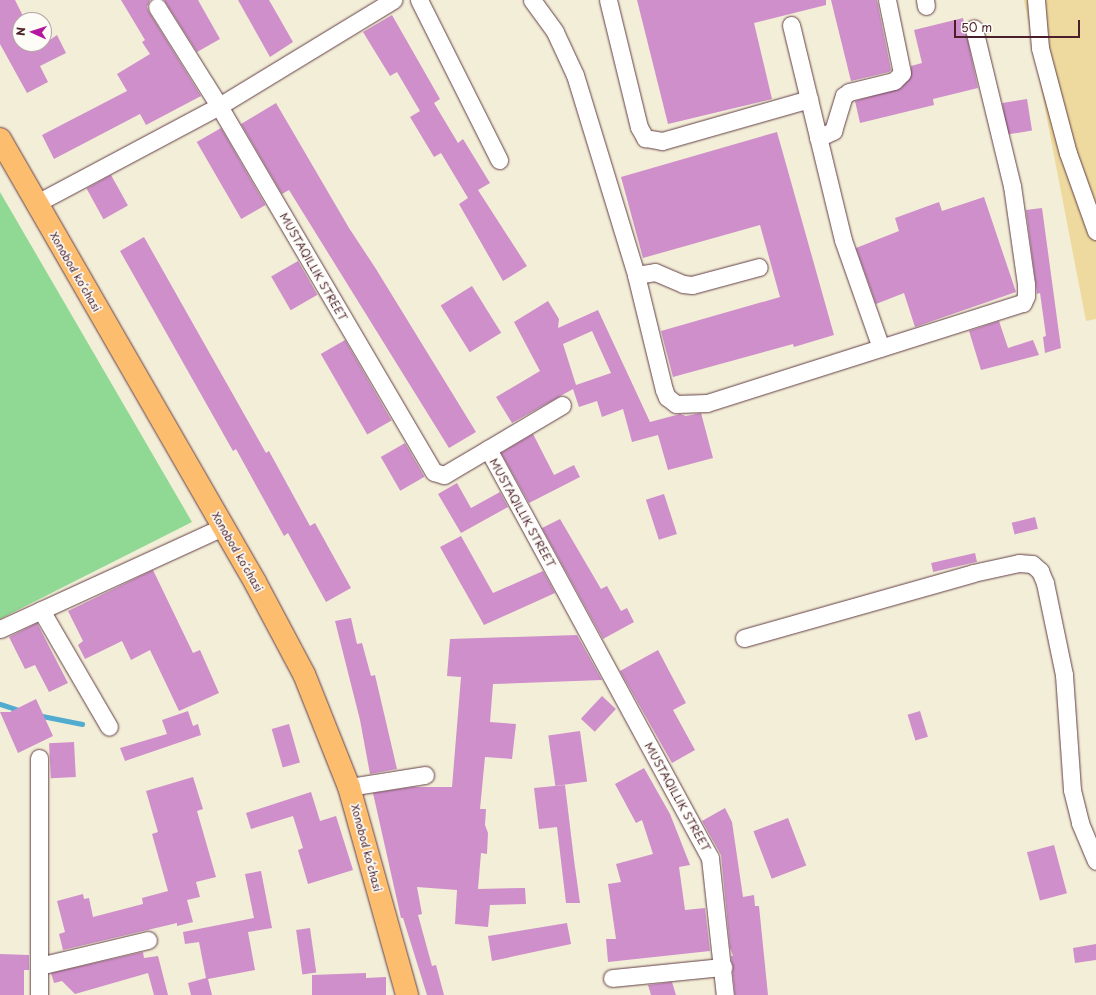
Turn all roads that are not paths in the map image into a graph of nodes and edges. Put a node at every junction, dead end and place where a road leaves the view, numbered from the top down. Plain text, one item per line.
1 (393, 0) edge
2 (419, 0) edge
3 (532, 0) edge
4 (608, 0) edge
5 (887, 0) edge
6 (1036, 0) edge
7 (157, 7) dead end
8 (791, 25) dead end
9 (974, 29) dead end
10 (809, 99) junction
11 (219, 106) junction
12 (818, 138) junction
13 (0, 139) edge
14 (500, 160) dead end
15 (35, 204) junction
16 (1096, 231) edge
17 (759, 266) dead end
18 (636, 275) junction
19 (881, 348) junction
20 (562, 404) dead end
21 (488, 449) junction
22 (223, 527) junction
23 (41, 610) junction
24 (0, 629) edge
25 (744, 638) dead end
26 (109, 727) dead end
27 (39, 758) dead end
28 (425, 775) dead end
29 (349, 787) junction
30 (1096, 861) edge
31 (148, 940) dead end
32 (39, 966) junction
33 (723, 967) junction
34 (612, 978) dead end
35 (39, 995) edge
36 (407, 995) edge
37 (726, 995) edge

1 - 11 street
2 - 14 street
3 - 18 street
4 - 10 street
5 - 12 street
6 - 16 street
7 - 11 street, MUSTAQILLIK STREET
8 - 10 street
9 - 19 street
10 - 12 street
11 - 15 street
11 - 21 street, MUSTAQILLIK STREET
12 - 19 street
13 - 15 main road, Xonobod koʻchasi
15 - 22 main road, Xonobod koʻchasi
17 - 18 street
18 - 19 street
20 - 21 street
21 - 33 street, MUSTAQILLIK STREET
22 - 23 street
22 - 29 main road, Xonobod koʻchasi
23 - 24 street
23 - 26 street
25 - 30 street
27 - 32 street
28 - 29 street
29 - 36 main road, Xonobod koʻchasi
31 - 32 street
32 - 35 street
33 - 34 street
33 - 37 street, MUSTAQILLIK STREET

